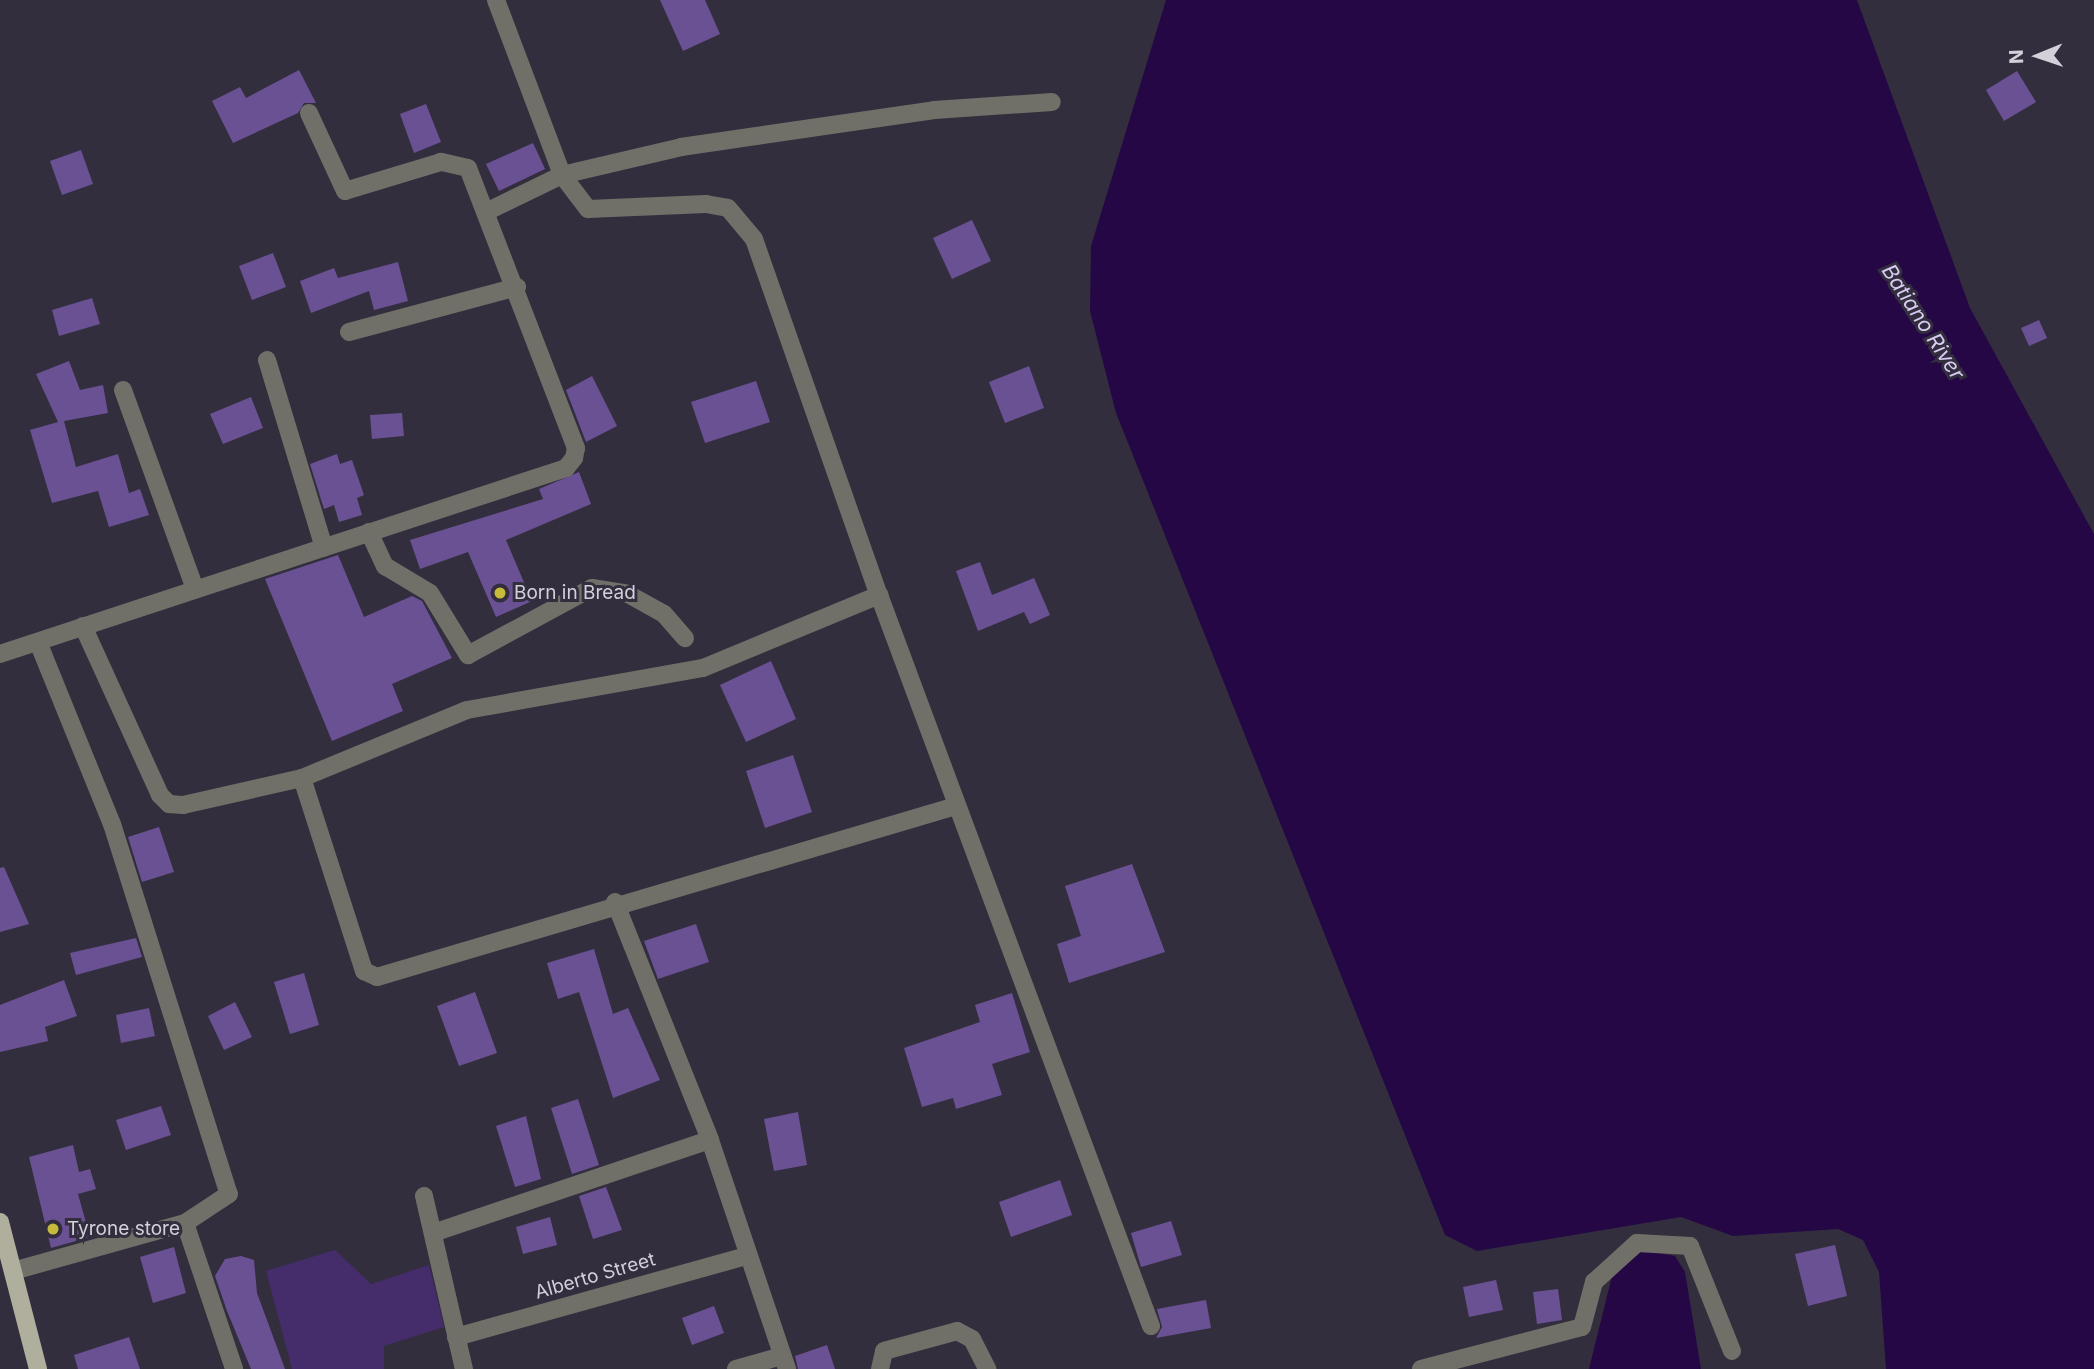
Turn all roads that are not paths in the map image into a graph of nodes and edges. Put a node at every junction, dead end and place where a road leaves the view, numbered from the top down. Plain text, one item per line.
1 (496, 0) edge
2 (1052, 102) dead end
3 (309, 113) dead end
4 (562, 175) junction
5 (488, 211) junction
6 (516, 287) junction
7 (349, 332) dead end
8 (267, 360) dead end
9 (123, 390) dead end
10 (369, 532) junction
11 (324, 548) junction
12 (194, 589) junction
13 (879, 595) junction
14 (83, 626) junction
15 (685, 638) dead end
16 (38, 642) junction
17 (0, 654) edge
18 (302, 778) junction
19 (956, 806) junction
20 (615, 902) junction
21 (710, 1140) junction
22 (424, 1196) dead end
23 (0, 1222) edge
24 (185, 1223) junction
25 (433, 1233) junction
26 (746, 1256) junction
27 (13, 1271) junction
28 (1151, 1326) dead end
29 (456, 1337) junction
30 (1732, 1351) dead end
31 (784, 1363) edge
32 (38, 1369) edge
33 (234, 1369) edge
34 (464, 1369) edge
35 (736, 1369) edge
36 (880, 1369) edge
37 (987, 1369) edge
38 (1422, 1369) edge

1 - 4 street
2 - 4 street
3 - 5 street
4 - 5 street
4 - 13 street
5 - 6 street
6 - 7 street
6 - 10 street
8 - 11 street
9 - 12 street
10 - 11 street
10 - 15 street
11 - 12 street
12 - 14 street
13 - 18 street
13 - 19 street
14 - 16 street
14 - 18 street
16 - 17 street
16 - 24 street
18 - 20 street
19 - 20 street
19 - 28 street
20 - 21 street
21 - 25 street
21 - 26 street
22 - 25 street
23 - 27 main road
24 - 27 street
24 - 33 street
25 - 29 street
26 - 29 street, Alberto Street
26 - 31 street
27 - 32 main road
29 - 34 street
30 - 38 street
31 - 35 street
36 - 37 street

